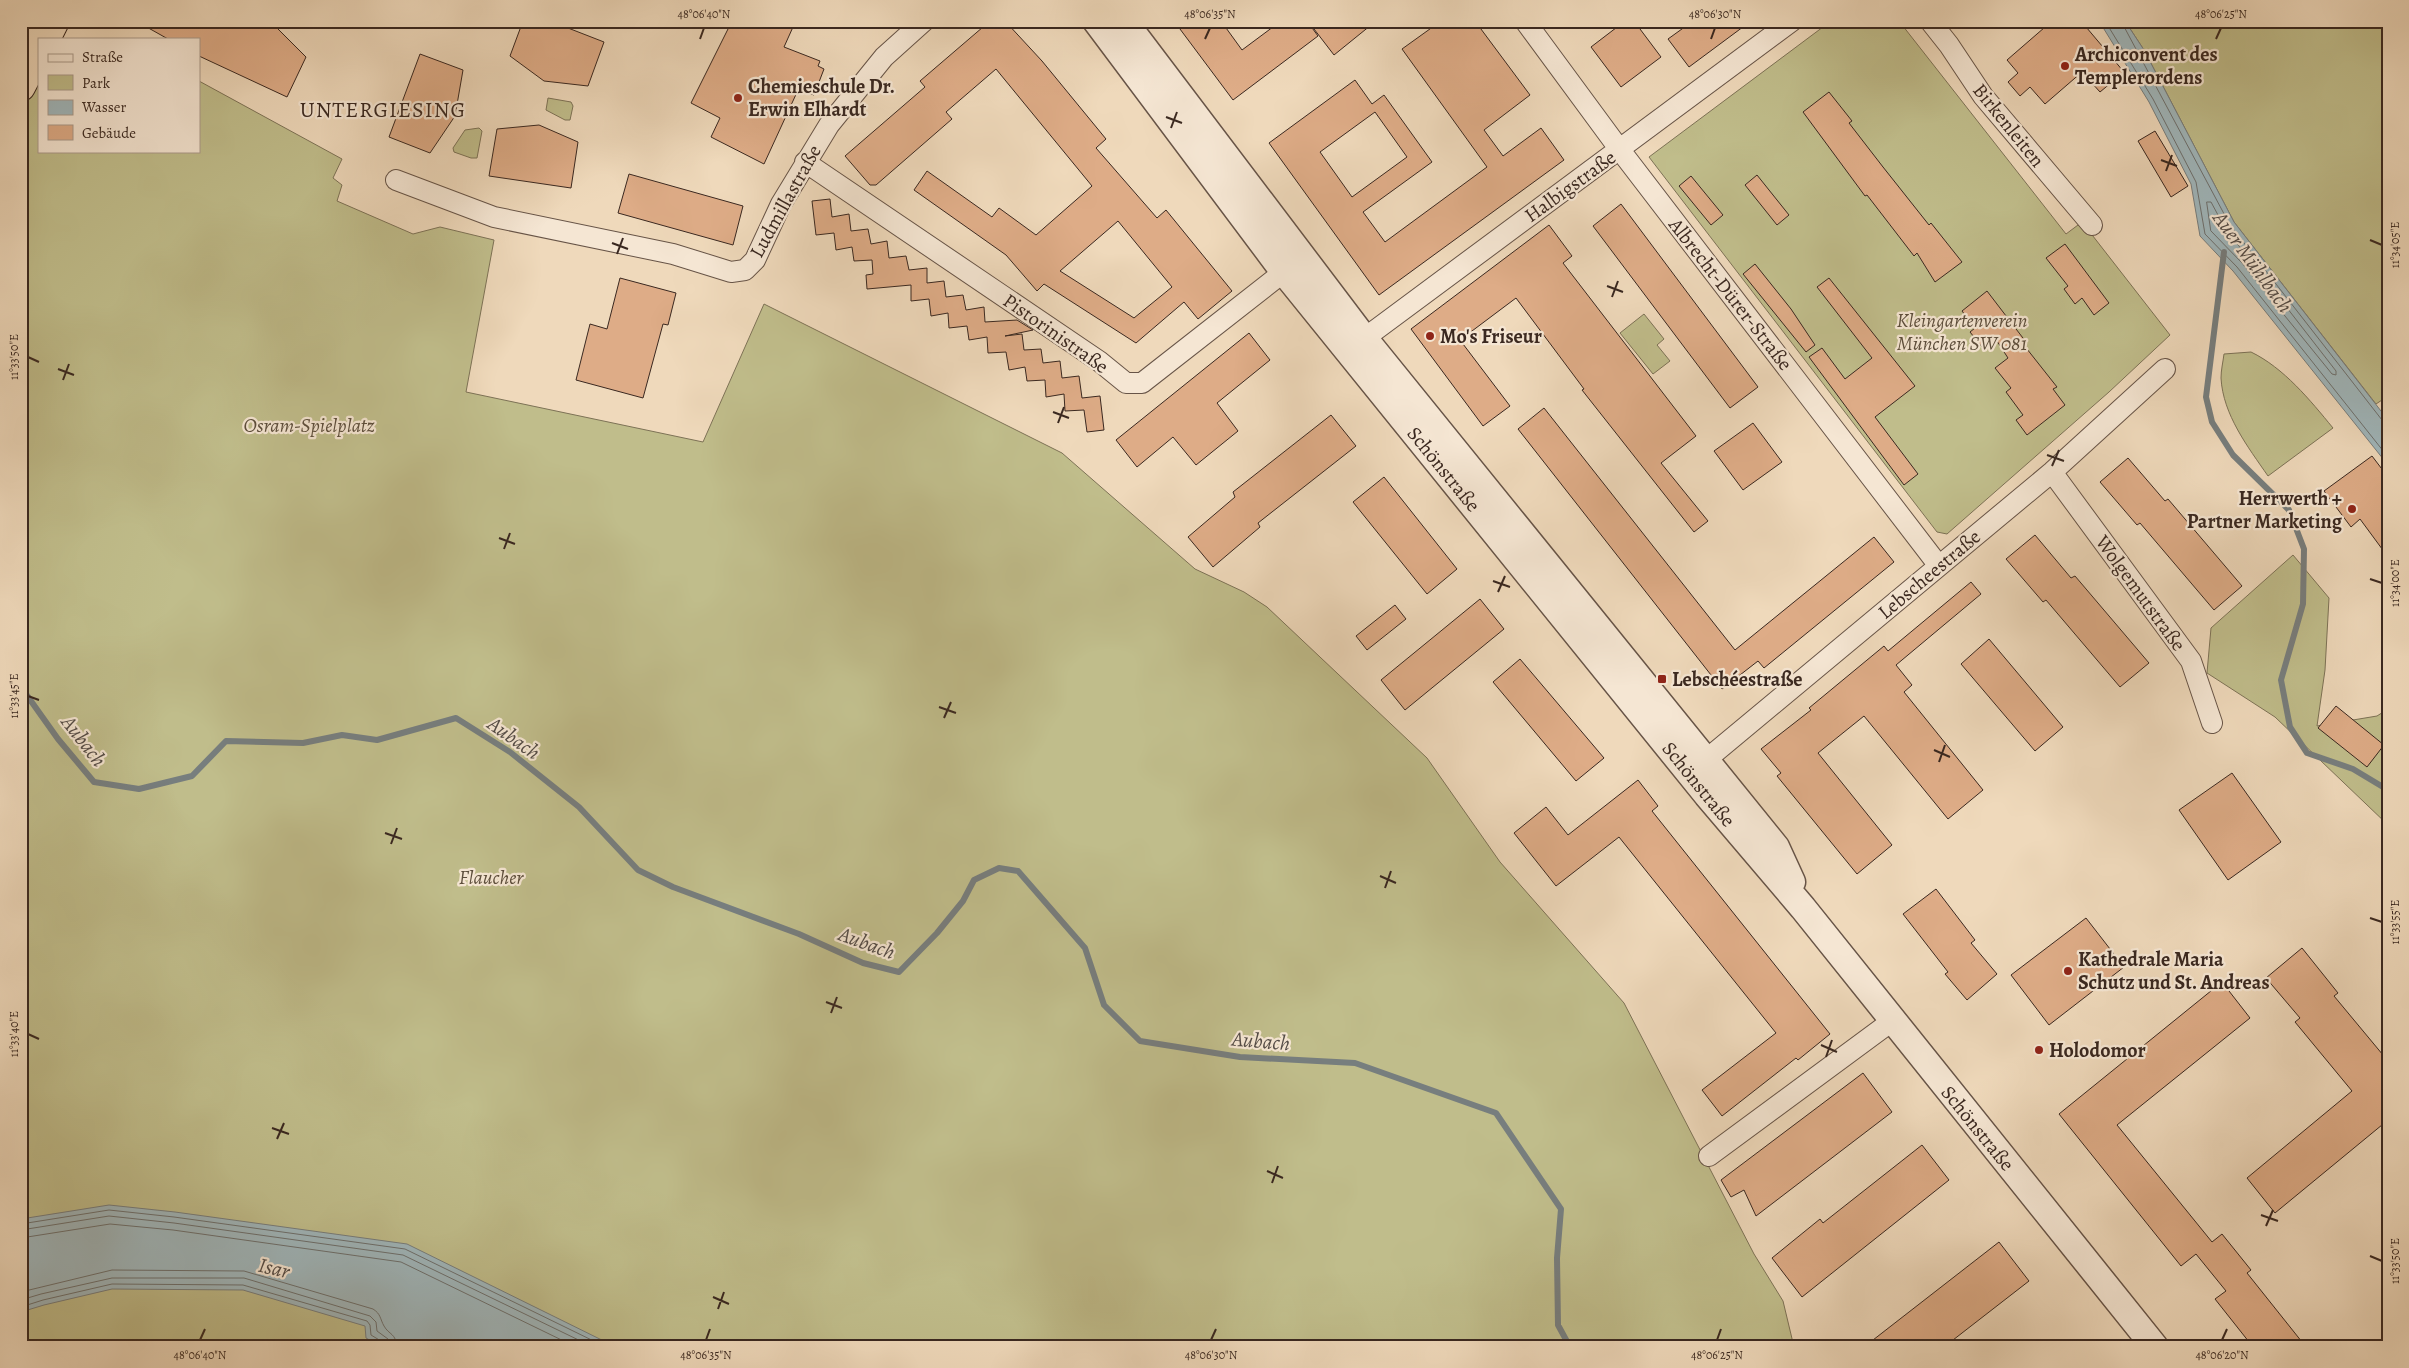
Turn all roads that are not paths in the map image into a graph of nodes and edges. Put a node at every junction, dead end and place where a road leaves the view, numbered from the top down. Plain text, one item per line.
1 (32, 21) edge
2 (55, 21) edge
3 (924, 21) edge
4 (1096, 21) edge
5 (1124, 21) edge
6 (1525, 21) edge
7 (1792, 21) edge
8 (1930, 21) edge
9 (46, 38) edge
10 (21, 42) edge
11 (38, 55) edge
12 (21, 87) edge
13 (1620, 150) junction
14 (805, 162) junction
15 (396, 180) dead end
16 (2092, 225) dead end
17 (1293, 265) junction
18 (1355, 344) junction
19 (2165, 370) dead end
20 (2052, 472) junction
21 (1939, 566) junction
22 (2212, 723) dead end
23 (1698, 767) junction
24 (1892, 1021) junction
25 (1709, 1156) dead end
26 (2155, 1347) edge

1 - 10 highway
2 - 9 highway
3 - 14 street, Ludmillastraße
4 - 17 street, Schönstraße
5 - 17 street, Schönstraße
6 - 13 street, Albrecht-Dürer-Straße
7 - 13 street, Halbigstraße
8 - 16 street, Birkenleiten
11 - 12 highway
13 - 18 street, Halbigstraße
13 - 21 street, Albrecht-Dürer-Straße
14 - 15 street, Ludmillastraße
14 - 17 street, Pistorinistraße
17 - 18 street, Schönstraße
18 - 23 street, Schönstraße
19 - 20 street, Lebscheestraße
20 - 21 street, Lebscheestraße
20 - 22 street, Wolgemutstraße
21 - 23 street, Lebscheestraße
23 - 24 street, Schönstraße
24 - 25 street
24 - 26 street, Schönstraße

